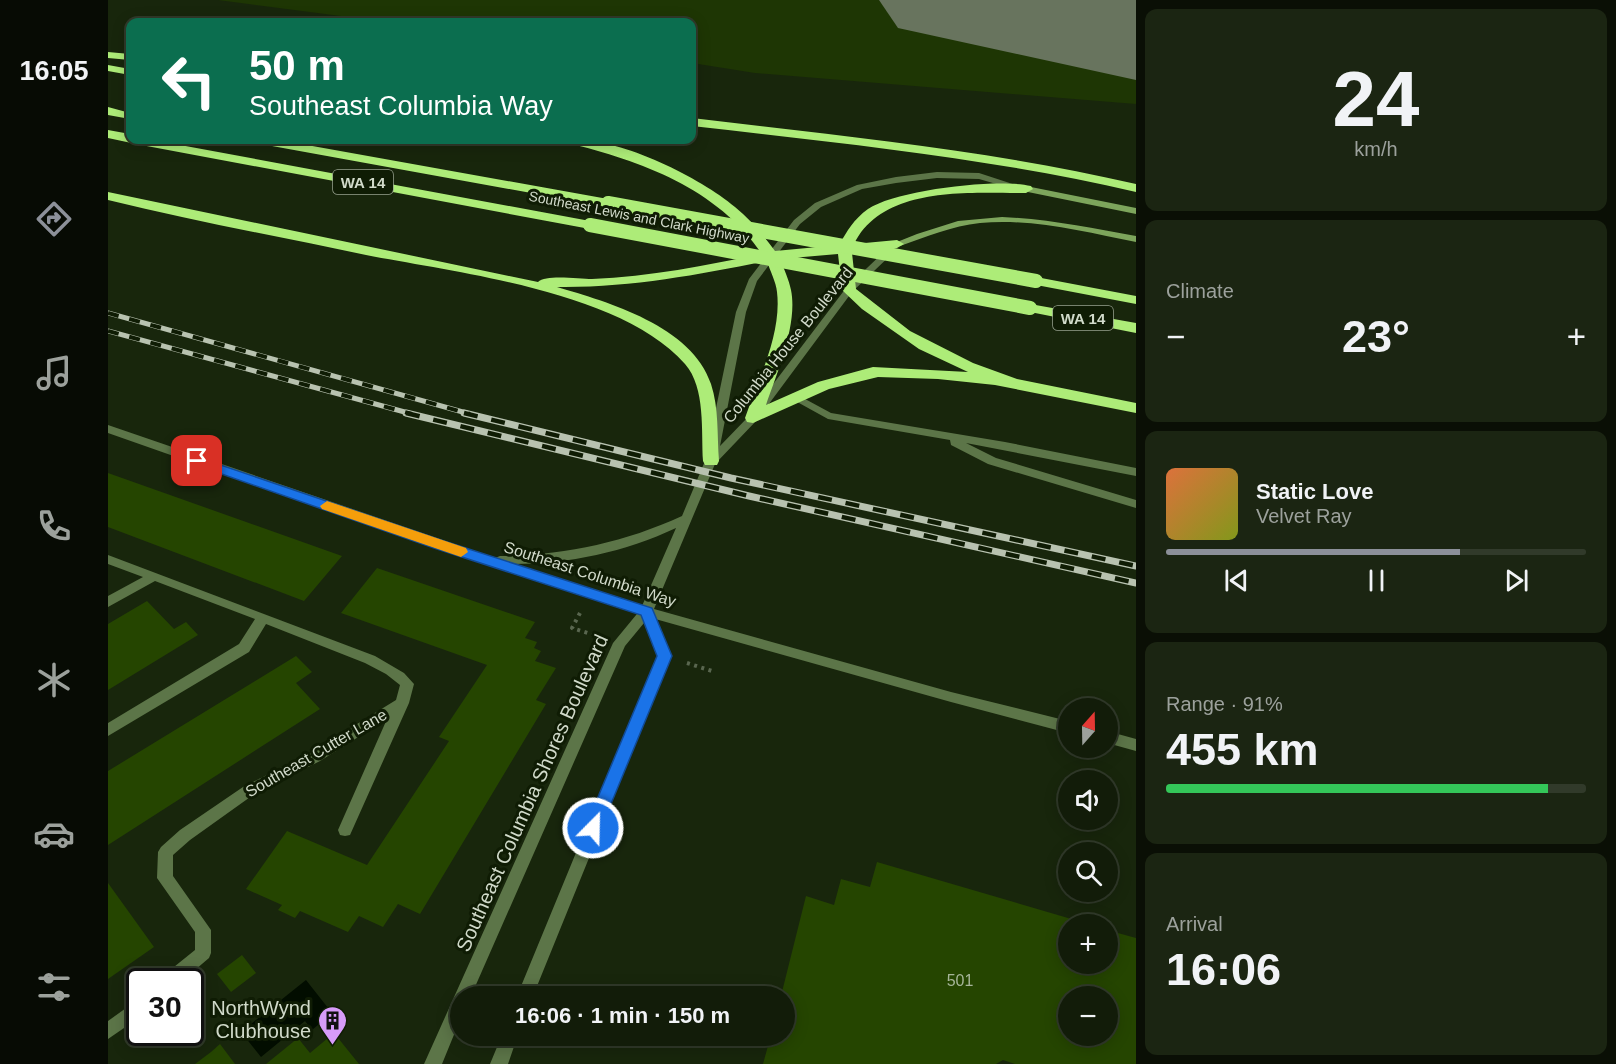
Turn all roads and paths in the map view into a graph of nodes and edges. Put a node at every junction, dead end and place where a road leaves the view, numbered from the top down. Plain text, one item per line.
1 (108, 55) edge
2 (126, 57) edge
3 (108, 68) edge
4 (126, 71) edge
5 (108, 111) edge
6 (126, 115) edge
7 (696, 122) edge
8 (108, 134) edge
9 (126, 137) edge
10 (157, 144) edge
11 (283, 144) edge
12 (589, 144) edge
13 (1136, 188) edge
14 (1026, 189) junction
15 (108, 196) edge
16 (1136, 211) edge
17 (1136, 239) edge
18 (897, 244) junction
19 (845, 249) junction
20 (771, 256) junction
21 (501, 278) junction
22 (849, 290) junction
23 (1136, 300) edge
24 (1136, 328) edge
25 (1012, 383) junction
26 (794, 396) junction
27 (1136, 408) edge
28 (753, 418) junction
29 (108, 429) edge
30 (946, 437) junction
31 (711, 462) junction
32 (1136, 472) edge
33 (1136, 504) edge
34 (687, 518) junction
35 (108, 559) edge
36 (485, 560) junction
37 (154, 576) junction
38 (108, 602) edge
39 (646, 612) junction
40 (263, 617) junction
41 (402, 703) junction
42 (1058, 724) edge
43 (108, 730) edge
44 (1118, 740) edge
45 (1136, 745) edge
46 (345, 830) dead end
47 (185, 968) edge
48 (467, 986) edge
49 (529, 986) edge
50 (126, 1017) edge
51 (450, 1025) edge
52 (108, 1031) edge
53 (506, 1046) edge
54 (433, 1064) edge
55 (499, 1064) edge

1 - 2 highway
3 - 4 highway
5 - 6 highway
7 - 13 highway
8 - 9 highway
10 - 24 highway, Southeast Lewis and Clark Highway / WA 14, bridge
11 - 23 highway, Southeast Lewis and Clark Highway / WA 14, bridge
12 - 20 highway
14 - 16 main road
14 - 19 highway
14 - 20 street
15 - 21 highway
17 - 18 main road, Columbia House Boulevard
18 - 19 highway
18 - 22 street, Columbia House Boulevard
19 - 20 highway
19 - 22 highway
20 - 21 highway
20 - 28 highway
20 - 31 street, Southeast Columbia Shores Boulevard
21 - 31 highway
22 - 25 highway
22 - 28 street, Columbia House Boulevard
25 - 26 highway
25 - 27 highway
26 - 28 highway
26 - 30 street
28 - 31 street, Columbia House Boulevard
29 - 36 street, Southeast Columbia Way
30 - 32 street
30 - 33 street
31 - 34 street, Southeast Columbia Shores Boulevard
34 - 36 street
34 - 39 street, Southeast Columbia Shores Boulevard
35 - 37 street, Southeast Cutter Lane
36 - 39 street, Southeast Columbia Way
37 - 38 street
37 - 40 street, Southeast Cutter Lane
39 - 42 street, Southeast Columbia Way
39 - 48 street, Southeast Columbia Shores Boulevard
39 - 49 street
40 - 41 street, Southeast Cutter Lane
40 - 43 street
41 - 46 street
41 - 47 street, Southeast Cutter Lane
44 - 45 street
50 - 52 street
51 - 54 street
53 - 55 street

